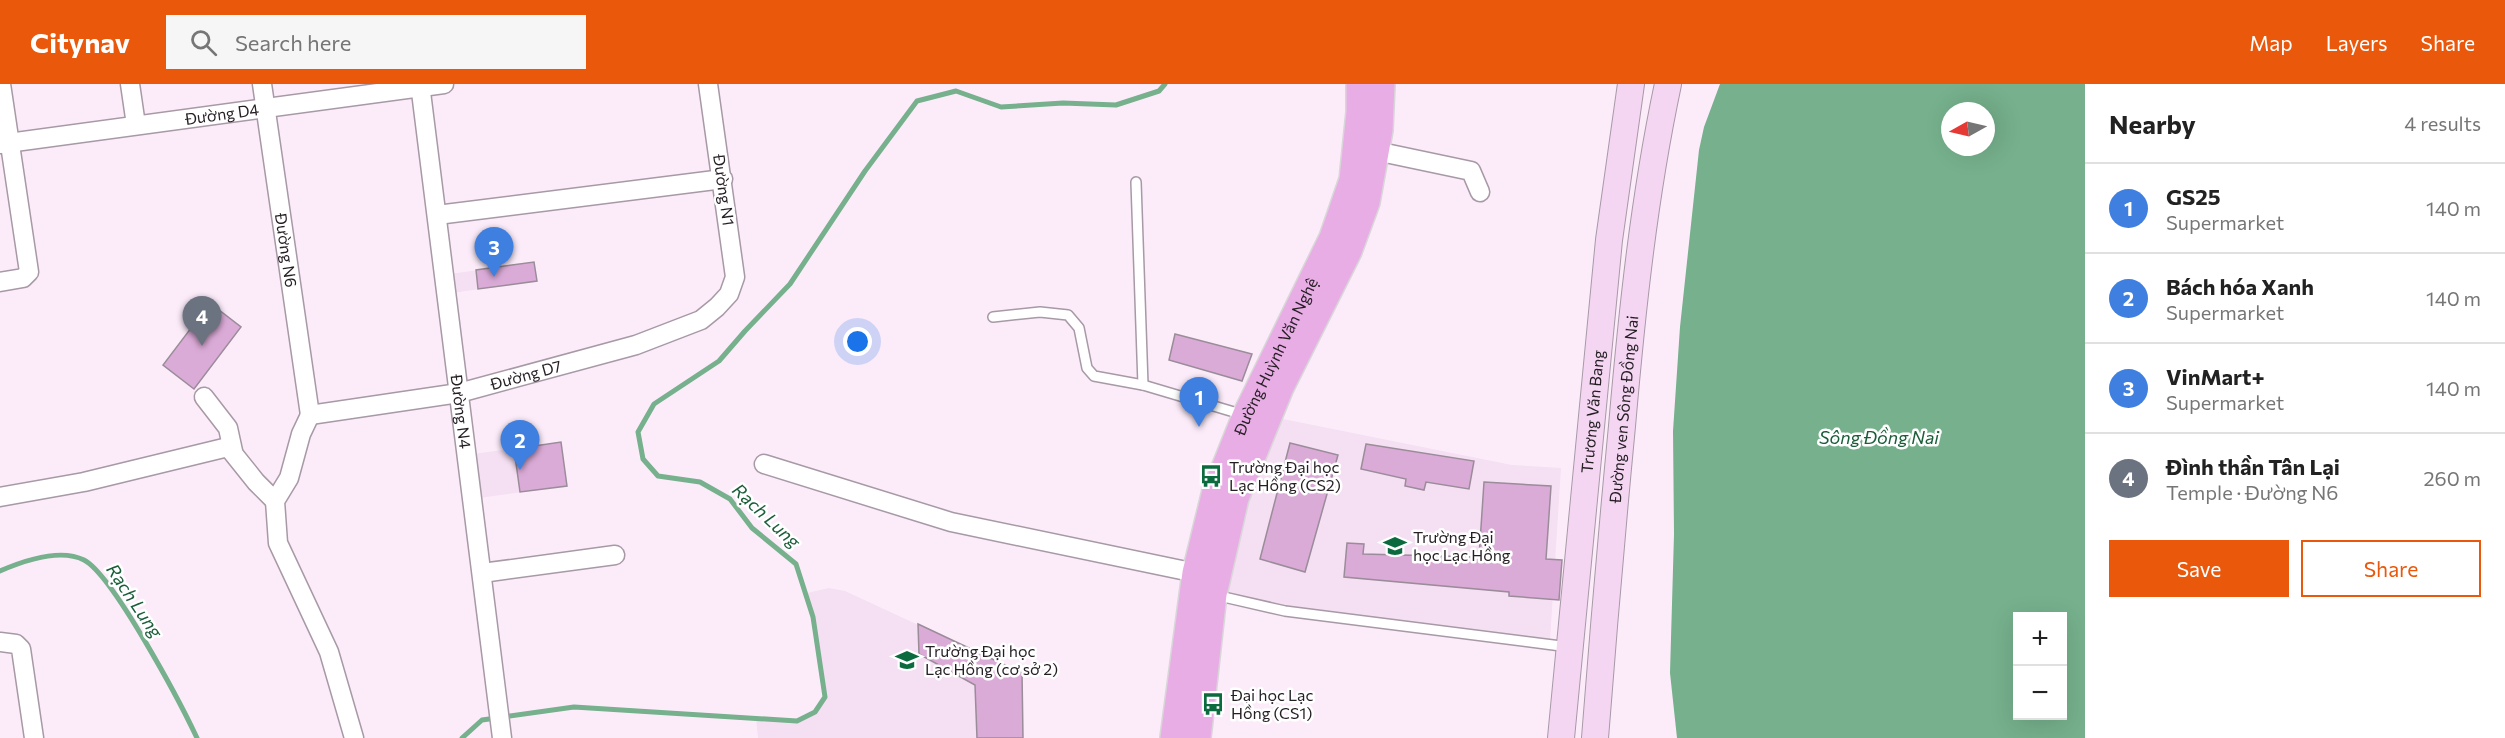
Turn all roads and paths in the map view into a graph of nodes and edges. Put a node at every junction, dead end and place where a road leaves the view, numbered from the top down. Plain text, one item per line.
1 (1, 84) edge
2 (130, 84) edge
3 (262, 84) edge
4 (444, 84) edge
5 (708, 84) edge
6 (1360, 84) edge
7 (1381, 84) edge
8 (1631, 84) edge
9 (1668, 84) edge
10 (421, 86) edge
11 (265, 108) junction
12 (136, 125) junction
13 (5, 143) edge
14 (1376, 151) junction
15 (723, 179) junction
16 (1136, 182) dead end
17 (1480, 192) dead end
18 (437, 215) junction
19 (0, 282) edge
20 (729, 294) joint
21 (993, 317) dead end
22 (1143, 385) junction
23 (459, 393) junction
24 (204, 397) dead end
25 (310, 415) junction
26 (1246, 416) junction
27 (233, 451) junction
28 (764, 464) dead end
29 (1225, 494) junction
30 (0, 497) edge
31 (275, 501) junction
32 (615, 555) dead end
33 (482, 573) junction
34 (1196, 573) junction
35 (1213, 594) junction
36 (0, 642) edge
37 (1561, 646) dead end
38 (502, 734) edge
39 (34, 738) edge
40 (354, 738) edge
41 (1174, 738) edge
42 (1197, 738) edge
43 (1561, 738) edge
44 (1595, 738) edge

1 - 13 street
2 - 12 street
3 - 11 street, Đường N6
4 - 10 street, Đường D4
5 - 15 street, Đường N1
6 - 26 main road, Đường Huỳnh Văn Nghệ
7 - 14 main road, Đường Huỳnh Văn Nghệ
8 - 43 main road, Trương Văn Bang
9 - 44 main road, Đường ven Sông Đồng Nai
10 - 11 street, Đường D4
10 - 18 street, Đường N4
11 - 12 street, Đường D4
11 - 25 street, Đường N6
12 - 13 street, Đường D4
13 - 19 street
14 - 17 street
14 - 29 main road, Đường Huỳnh Văn Nghệ
15 - 18 street
15 - 20 street, Đường N1
16 - 22 lane
18 - 23 street, Đường N4
20 - 23 street, Đường D7
21 - 22 lane
22 - 26 lane
23 - 25 street, Đường D7
23 - 33 street, Đường N4
24 - 27 street
25 - 31 street
26 - 29 main road, Đường Huỳnh Văn Nghệ
27 - 30 street
27 - 31 street
28 - 34 street
29 - 34 main road, Đường Huỳnh Văn Nghệ
29 - 35 main road, Đường Huỳnh Văn Nghệ
31 - 40 street
32 - 33 street
33 - 38 street, Đường N4
34 - 41 main road, Đường Huỳnh Văn Nghệ
35 - 37 lane
35 - 42 main road, Đường Huỳnh Văn Nghệ
36 - 39 street

